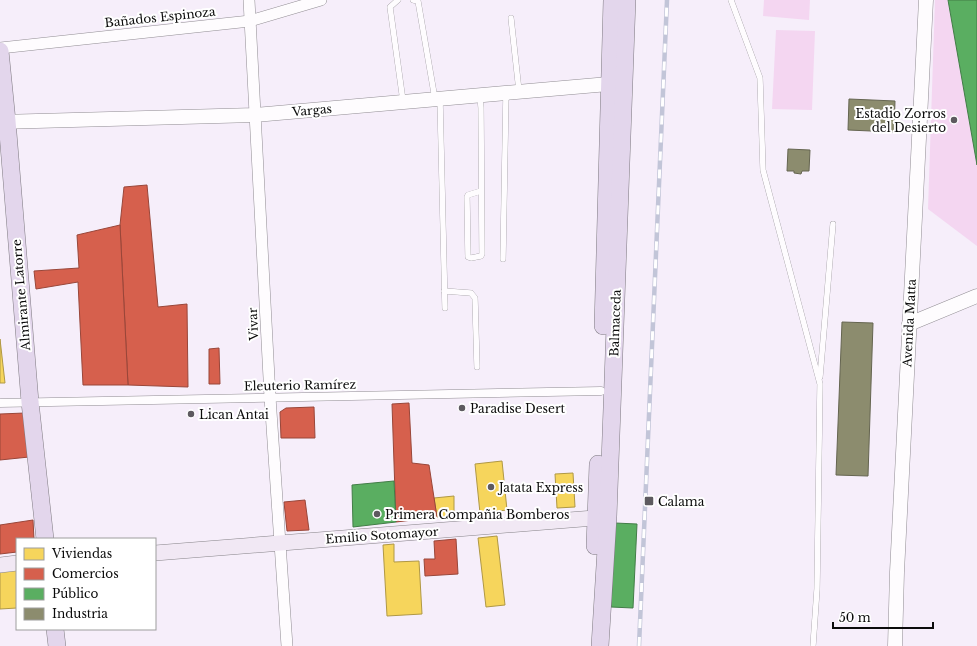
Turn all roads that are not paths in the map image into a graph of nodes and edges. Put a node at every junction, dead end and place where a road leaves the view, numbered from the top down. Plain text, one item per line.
1 (249, 0) edge
2 (321, 0) edge
3 (398, 0) edge
4 (414, 0) edge
5 (612, 0) edge
6 (627, 0) edge
7 (731, 0) edge
8 (926, 0) edge
9 (511, 18) dead end
10 (250, 21) junction
11 (0, 49) edge
12 (616, 83) junction
13 (513, 92) junction
14 (480, 95) junction
15 (437, 99) junction
16 (403, 102) junction
17 (255, 116) junction
18 (4, 122) edge
19 (481, 191) junction
20 (833, 224) dead end
21 (503, 259) dead end
22 (444, 291) junction
23 (977, 296) edge
24 (445, 308) dead end
25 (909, 324) junction
26 (477, 367) dead end
27 (820, 384) junction
28 (601, 391) junction
29 (270, 397) junction
30 (30, 402) junction
31 (0, 403) edge
32 (602, 518) junction
33 (45, 538) edge
34 (281, 542) junction
35 (156, 552) edge
36 (16, 564) edge
37 (0, 565) edge
38 (55, 630) edge
39 (57, 646) edge
40 (287, 646) edge
41 (590, 646) edge
42 (600, 646) edge
43 (813, 646) edge
44 (895, 646) edge

1 - 10 street, Vivar
2 - 10 street, Bañados Espinoza
3 - 16 lane
4 - 15 lane
5 - 12 main road, Balmaceda
6 - 12 main road, Balmaceda
7 - 27 lane
8 - 25 street, Avenida Matta
9 - 13 lane
10 - 11 street, Bañados Espinoza
10 - 17 street, Vivar
11 - 18 main road, Almirante Latorre
12 - 13 street, Vargas
12 - 28 main road, Balmaceda
12 - 32 main road, Balmaceda
13 - 14 street, Vargas
13 - 21 lane
14 - 15 street, Vargas
14 - 19 lane
15 - 16 street, Vargas
15 - 22 lane
16 - 17 street, Vargas
17 - 18 street, Vargas
17 - 29 street, Vivar
18 - 30 main road, Almirante Latorre
19 - 19 lane
20 - 27 lane
22 - 24 lane
22 - 26 lane
23 - 25 street
25 - 44 street, Avenida Matta
27 - 43 lane
28 - 29 street, Eleuterio Ramírez
28 - 32 main road, Balmaceda
29 - 30 street, Eleuterio Ramírez
29 - 34 street, Vivar
30 - 31 street, Eleuterio Ramírez
30 - 33 main road, Almirante Latorre
32 - 34 main road, Emilio Sotomayor
32 - 41 main road, Balmaceda
32 - 42 main road, Balmaceda
34 - 35 main road, Emilio Sotomayor
34 - 40 street, Vivar
36 - 37 main road
38 - 39 main road

